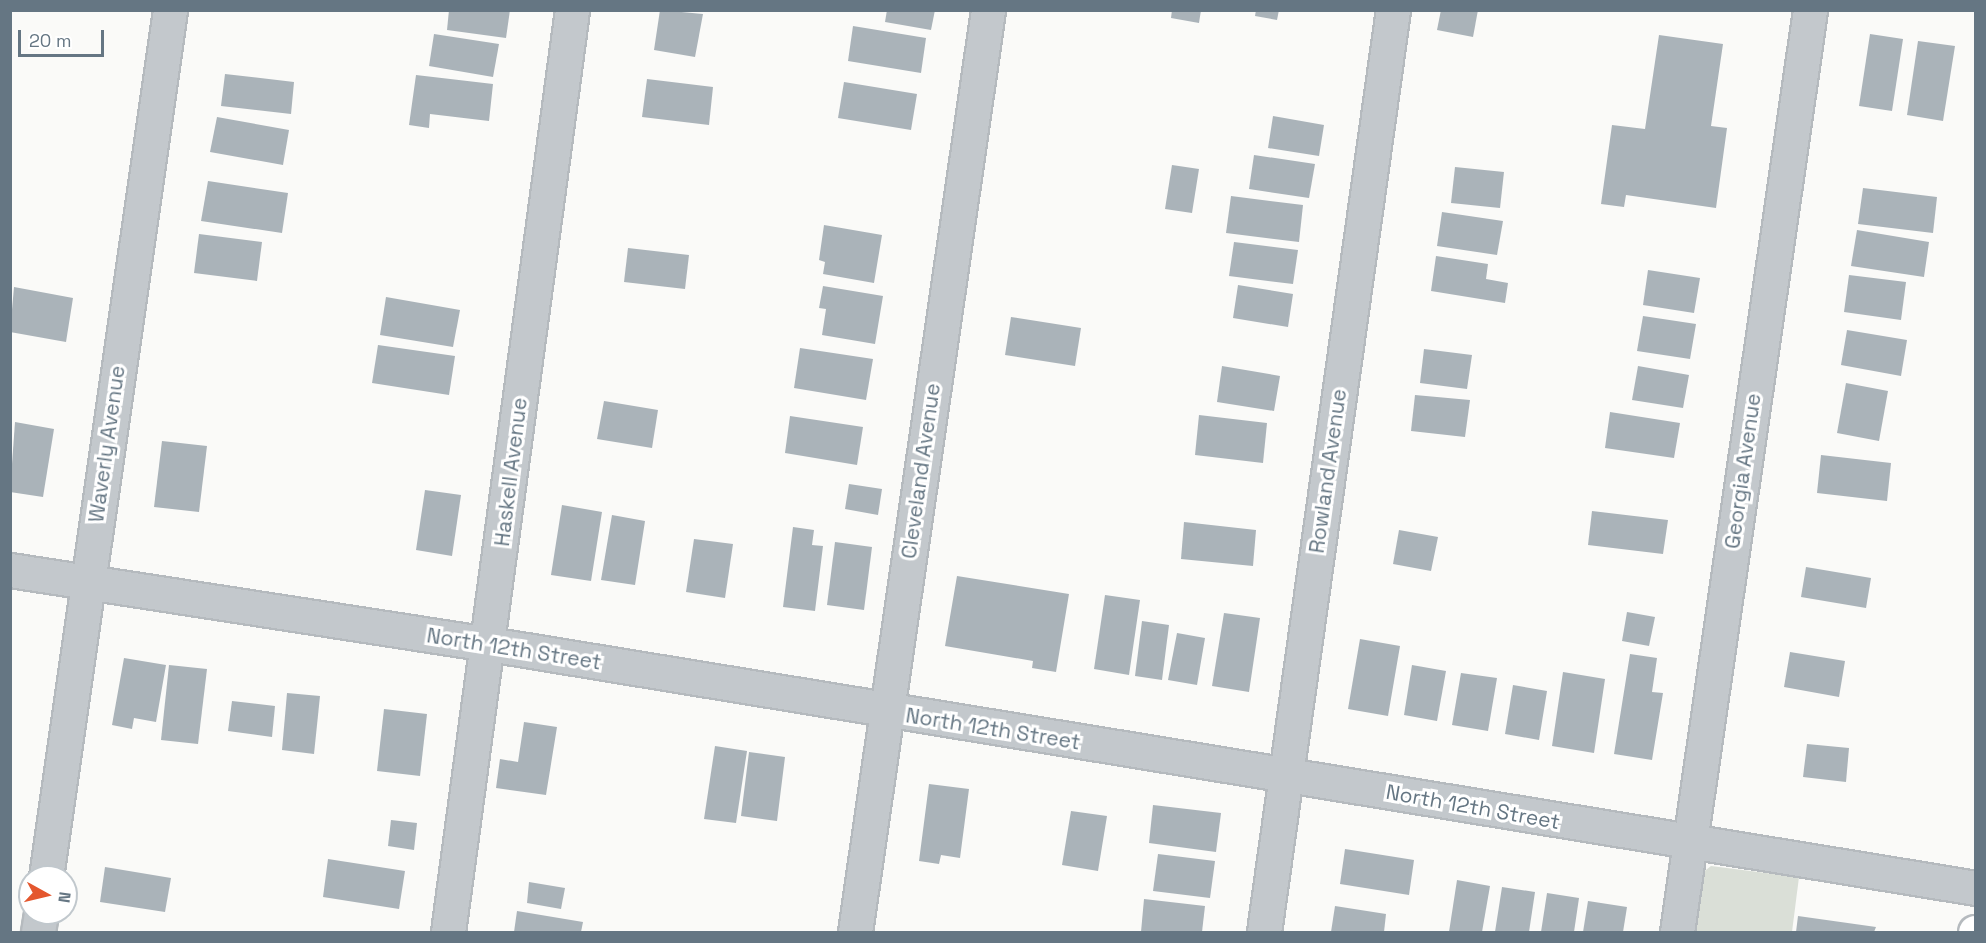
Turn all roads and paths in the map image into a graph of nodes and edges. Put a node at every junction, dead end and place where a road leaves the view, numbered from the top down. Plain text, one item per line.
1 (170, 10) edge
2 (572, 10) edge
3 (988, 10) edge
4 (1394, 10) edge
5 (1810, 10) edge
6 (10, 570) edge
7 (87, 581) junction
8 (489, 644) junction
9 (886, 711) junction
10 (1286, 775) junction
11 (1690, 843) junction
12 (48, 865) edge
13 (1976, 888) edge
14 (448, 933) edge
15 (855, 933) edge
16 (1264, 933) edge
17 (1677, 933) edge

1 - 7 street, Waverly Avenue
2 - 8 street, Haskell Avenue
3 - 9 street, Cleveland Avenue
4 - 10 street, Rowland Avenue
5 - 11 street, Georgia Avenue
6 - 7 street, North 12th Street
7 - 8 street, North 12th Street
7 - 12 street, Waverly Avenue
8 - 9 street, North 12th Street
8 - 14 street, Haskell Avenue
9 - 10 street, North 12th Street
9 - 15 street, Cleveland Avenue
10 - 11 street, North 12th Street
10 - 16 street, Rowland Avenue
11 - 13 street, North 12th Street
11 - 17 street, Georgia Avenue

